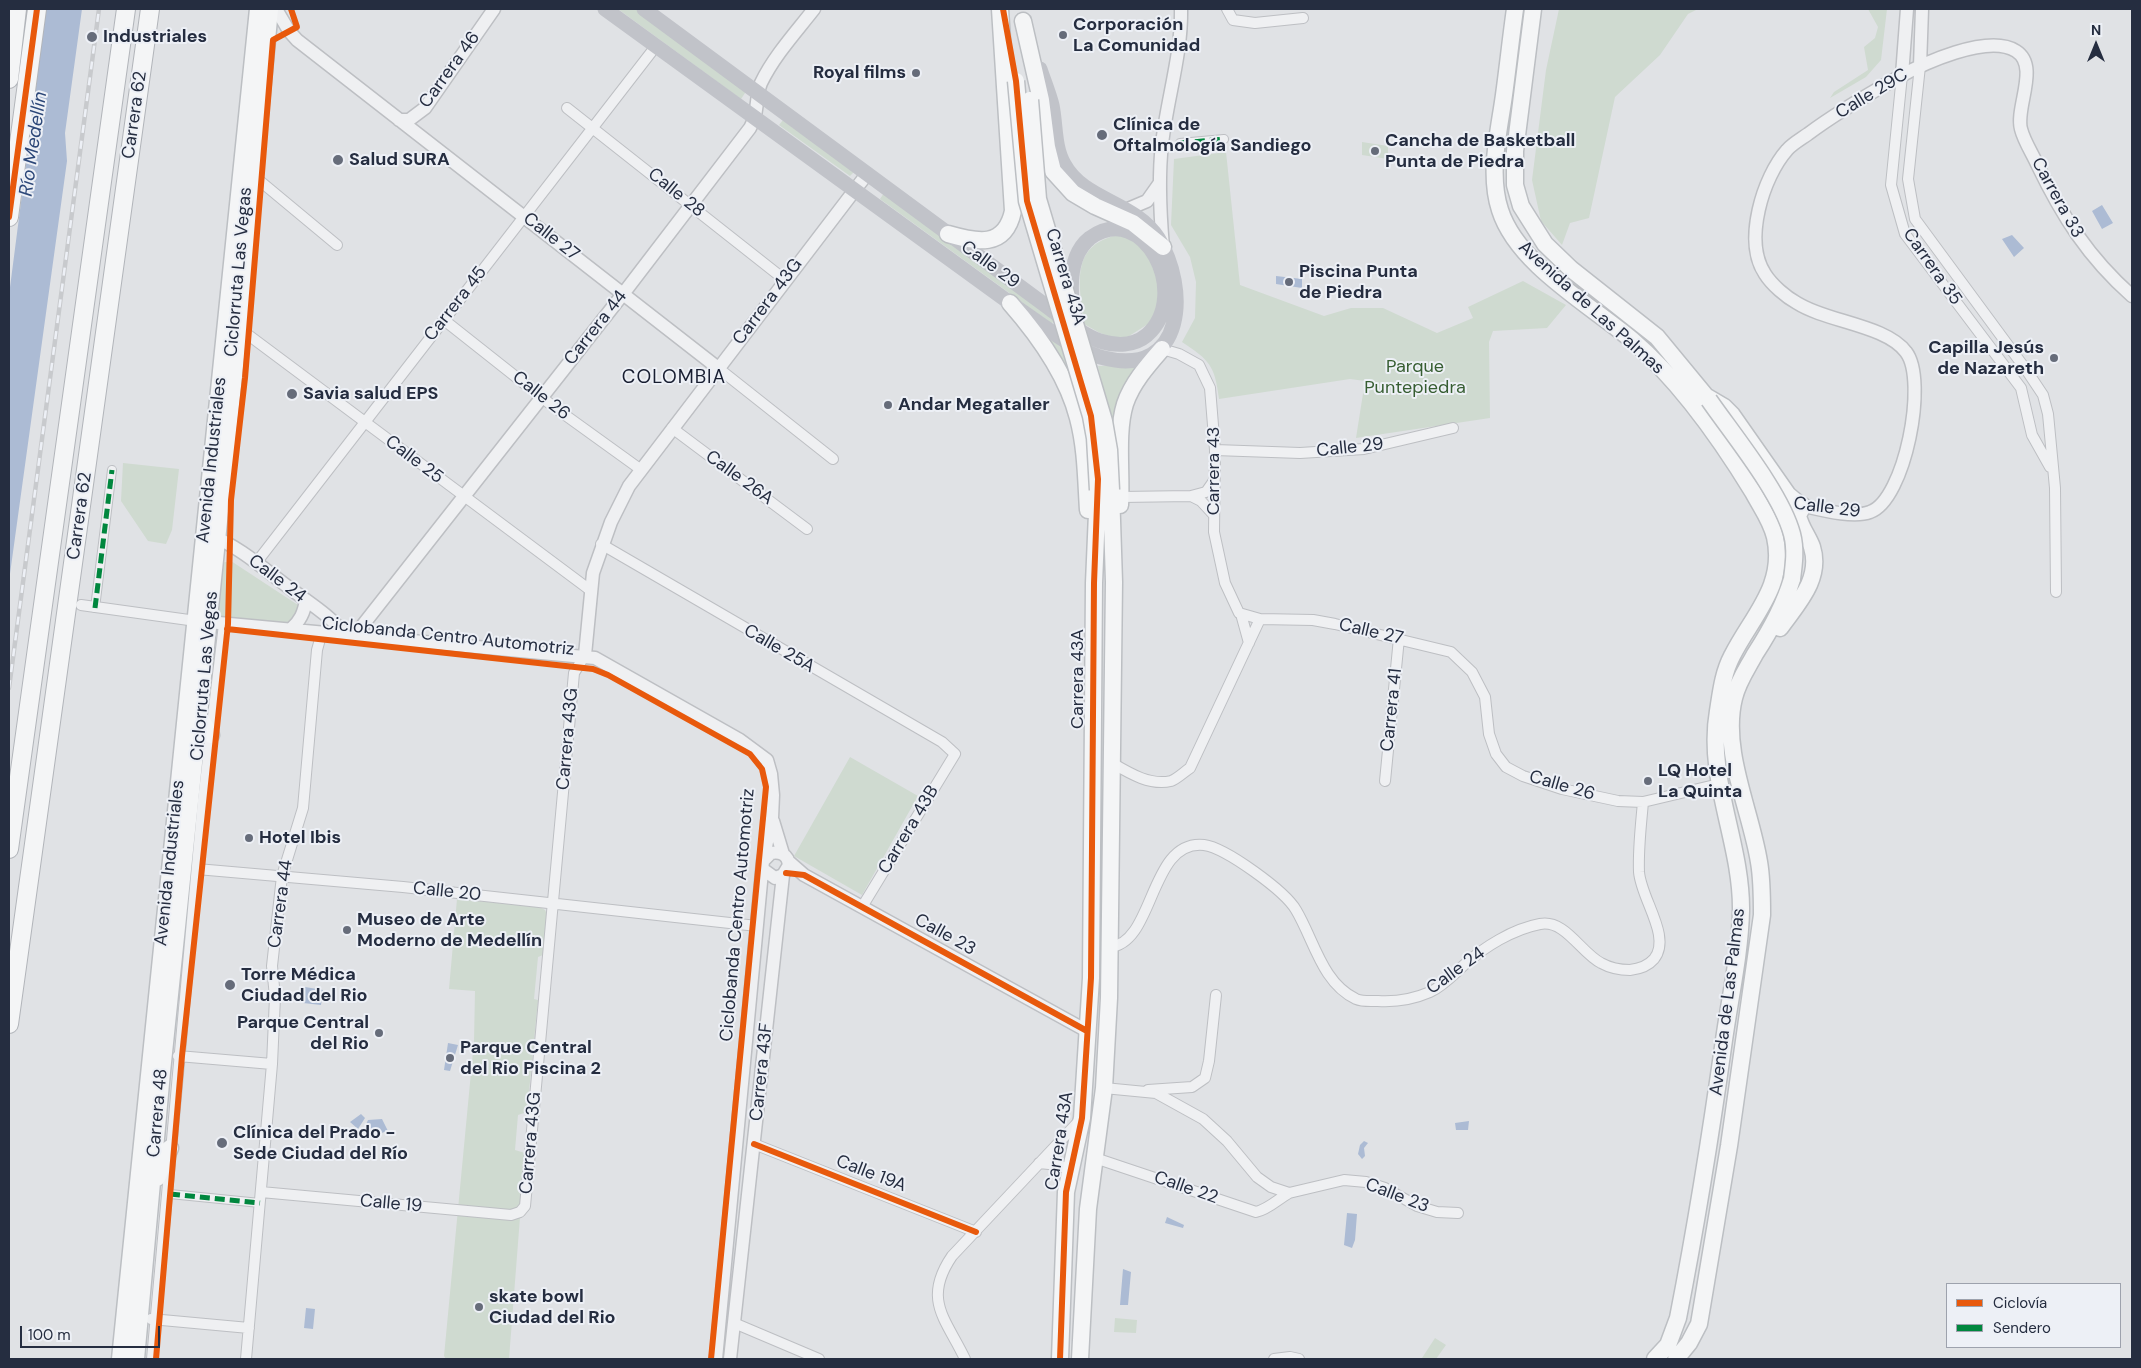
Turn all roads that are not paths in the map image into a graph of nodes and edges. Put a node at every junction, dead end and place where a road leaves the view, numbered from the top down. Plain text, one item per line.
1 (17, 9) edge
2 (37, 9) edge
3 (126, 9) edge
4 (150, 9) edge
5 (258, 9) edge
6 (270, 9) edge
7 (276, 9) edge
8 (494, 9) edge
9 (605, 9) edge
10 (644, 9) edge
11 (814, 9) edge
12 (1002, 9) edge
13 (1181, 9) edge
14 (1227, 9) edge
15 (1515, 9) edge
16 (1533, 9) edge
17 (1906, 9) edge
18 (1922, 9) edge
19 (1022, 15) edge
20 (1303, 18) dead end
21 (9, 21) edge
22 (656, 46) junction
23 (1920, 66) junction
24 (1902, 76) junction
25 (9, 78) edge
26 (2027, 85) joint
27 (758, 94) junction
28 (567, 108) dead end
29 (756, 117) junction
30 (399, 120) junction
31 (1914, 122) junction
32 (1896, 124) junction
33 (593, 128) junction
34 (1224, 139) dead end
35 (1180, 144) dead end
36 (867, 174) junction
37 (254, 176) junction
38 (1159, 184) junction
39 (855, 190) junction
40 (692, 205) junction
41 (1128, 209) junction
42 (9, 216) edge
43 (524, 216) junction
44 (97, 218) junction
45 (948, 234) junction
46 (337, 245) dead end
47 (1163, 247) junction
48 (785, 280) junction
49 (623, 294) junction
50 (2132, 296) edge
51 (1010, 303) junction
52 (1074, 317) junction
53 (444, 320) junction
54 (239, 328) junction
55 (1162, 349) junction
56 (100, 366) junction
57 (718, 368) junction
58 (542, 397) junction
59 (1708, 398) junction
60 (365, 422) junction
61 (672, 428) junction
62 (1453, 428) dead end
63 (1215, 450) junction
64 (833, 459) dead end
65 (640, 469) junction
66 (112, 470) dead end
67 (2052, 471) junction
68 (1213, 482) junction
69 (1110, 492) junction
70 (1891, 493) joint
71 (1191, 496) junction
72 (463, 497) junction
73 (1755, 497) junction
74 (1802, 506) junction
75 (1213, 514) junction
76 (807, 528) dead end
77 (211, 535) junction
78 (601, 544) junction
79 (1810, 544) junction
80 (1778, 555) junction
81 (256, 563) junction
82 (1094, 583) junction
83 (590, 590) junction
84 (2056, 592) dead end
85 (306, 600) junction
86 (81, 605) dead end
87 (95, 608) junction
88 (1241, 614) junction
89 (1260, 619) junction
90 (209, 622) junction
91 (291, 630) junction
92 (322, 632) junction
93 (349, 634) junction
94 (1399, 638) junction
95 (1248, 643) junction
96 (585, 655) junction
97 (1472, 672) joint
98 (198, 715) junction
99 (1731, 733) junction
100 (211, 735) junction
101 (955, 754) joint
102 (767, 760) joint
103 (1112, 763) junction
104 (1385, 781) dead end
105 (1719, 784) junction
106 (1643, 802) junction
107 (772, 818) junction
108 (9, 849) edge
109 (764, 866) junction
110 (785, 866) junction
111 (197, 869) junction
112 (282, 876) junction
113 (26, 901) junction
114 (554, 904) junction
115 (862, 907) junction
116 (758, 926) junction
117 (1110, 947) junction
118 (9, 962) edge
119 (1216, 995) dead end
120 (9, 1024) edge
121 (1088, 1031) junction
122 (178, 1056) junction
123 (272, 1064) junction
124 (1104, 1088) junction
125 (1181, 1088) junction
126 (1146, 1091) junction
127 (1172, 1100) junction
128 (1082, 1118) junction
129 (754, 1144) junction
130 (170, 1148) junction
131 (1095, 1158) junction
132 (1039, 1162) junction
133 (1070, 1170) junction
134 (1271, 1187) junction
135 (151, 1191) junction
136 (262, 1192) junction
137 (1289, 1192) junction
138 (170, 1194) dead end
139 (1273, 1202) junction
140 (260, 1203) junction
141 (520, 1212) joint
142 (1458, 1213) dead end
143 (976, 1232) junction
144 (140, 1318) junction
145 (734, 1323) junction
146 (249, 1328) junction
147 (120, 1359) edge
148 (136, 1359) edge
149 (152, 1359) edge
150 (246, 1359) edge
151 (716, 1359) edge
152 (730, 1359) edge
153 (819, 1359) edge
154 (965, 1359) edge
155 (1060, 1359) edge
156 (1080, 1359) edge
157 (1274, 1359) edge
158 (1299, 1359) edge
159 (1655, 1359) edge
160 (1676, 1359) edge

1 - 21 street
1 - 25 highway
2 - 42 highway
3 - 44 highway, Carrera 62
4 - 56 highway, Carrera 62
5 - 77 main road, Avenida Industriales
6 - 37 main road, Avenida Industriales
7 - 30 street, Calle 27
8 - 30 street, Carrera 46
9 - 22 main road, Calle 29
10 - 27 main road, Calle 29
11 - 27 street
12 - 45 main road
12 - 69 main road, Carrera 43A, bridge
13 - 38 street
14 - 20 street
15 - 73 main road, Avenida de Las Palmas
16 - 59 main road, Avenida de Las Palmas
17 - 24 street, Carrera 35
18 - 23 street, Carrera 35
19 - 41 main road
19 - 47 main road
19 - 52 main road, Carrera 43A, bridge
22 - 29 main road, Calle 29
22 - 33 street, Carrera 45
23 - 24 street, Calle 29C
23 - 26 street, Calle 29C
23 - 31 street, Carrera 35
24 - 32 street, Carrera 35
24 - 70 street, Calle 29C
26 - 50 street, Carrera 33
27 - 29 street
27 - 36 main road, Calle 29
28 - 33 street, Calle 28
29 - 39 main road, Calle 29
29 - 40 street, Carrera 44
30 - 43 street, Calle 27
31 - 32 street
31 - 67 street, Carrera 35
32 - 67 street, Carrera 35
33 - 40 street, Calle 28
33 - 43 street, Carrera 45
34 - 35 street
36 - 39 street, Carrera 43G
36 - 45 main road, Calle 29
37 - 46 street
37 - 54 main road, Avenida Industriales
38 - 41 street
38 - 47 street
39 - 48 street, Carrera 43G
39 - 51 main road, Calle 29
40 - 48 street, Calle 28
40 - 49 street, Carrera 44
41 - 47 main road
43 - 49 street, Calle 27
43 - 53 street, Carrera 45
44 - 56 highway
44 - 108 highway, Carrera 62
45 - 52 main road, Calle 29, bridge
47 - 55 main road
48 - 57 street, Carrera 43G
49 - 57 street, Calle 27
49 - 58 street, Carrera 44
51 - 55 main road, Calle 29
51 - 82 main road
52 - 69 main road, Carrera 43A, bridge
53 - 58 street, Calle 26
53 - 60 street, Carrera 45
54 - 60 street, Calle 25
54 - 77 main road, Avenida Industriales
55 - 63 street, Carrera 43
55 - 69 main road
56 - 113 highway, Carrera 62
57 - 61 street, Carrera 43G
57 - 64 street, Calle 27
58 - 65 street, Calle 26
58 - 72 street, Carrera 44
59 - 74 main road
59 - 99 main road, Avenida de Las Palmas, bridge
60 - 72 street, Calle 25
60 - 81 street, Carrera 45
61 - 65 street, Carrera 43G
61 - 76 street, Calle 26A
62 - 63 street, Calle 29
63 - 68 street, Carrera 43
65 - 78 street, Carrera 43G
66 - 87 street
67 - 84 street, Carrera 35
68 - 71 street
68 - 75 street, Carrera 43
69 - 71 street
69 - 82 main road, Carrera 43A
69 - 103 main road, Carrera 43A
70 - 74 street, Calle 29
71 - 75 street
72 - 83 street, Calle 25
72 - 93 street, Carrera 44
73 - 74 street, Calle 29
73 - 80 main road, Avenida de Las Palmas
74 - 79 main road
75 - 88 street, Carrera 43
77 - 81 street, Calle 24
77 - 90 main road, Avenida Industriales
78 - 83 street, Carrera 43G
78 - 101 street, Calle 25A
79 - 80 main road
79 - 99 main road
80 - 105 main road, Avenida de Las Palmas
81 - 85 street, Calle 24
82 - 121 main road, Carrera 43A
83 - 96 street, Carrera 43G
85 - 91 street
85 - 93 street, Calle 24
86 - 87 street, Calle 24
87 - 90 street, Calle 24
88 - 89 street
88 - 95 street, Carrera 43
89 - 94 street, Calle 27
89 - 95 street
90 - 91 street, Calle 24
90 - 98 main road, Avenida Industriales
90 - 100 street, Carrera 48
90 - 144 main road, Avenida Industriales
91 - 92 street, Calle 24
92 - 93 street, Calle 24
92 - 112 street, Carrera 44
93 - 96 street, Calle 24
94 - 97 street, Calle 27
94 - 104 street, Carrera 41
95 - 103 street
96 - 102 street, Calle 24
96 - 114 street, Carrera 43G
97 - 106 street, Calle 26
98 - 100 main road
98 - 135 main road, Avenida Industriales
99 - 160 main road, Avenida de Las Palmas
100 - 111 street, Carrera 48
101 - 115 street, Carrera 43B
102 - 107 street, Carrera 43F
103 - 117 main road, Carrera 43A
105 - 106 street, Calle 26
105 - 159 main road, Avenida de Las Palmas
106 - 117 street, Calle 24
107 - 109 street, Carrera 43F
107 - 110 street, Carrera 43F
109 - 110 street, Calle 23
109 - 110 street
109 - 116 street, Carrera 43F
110 - 115 street, Calle 23
110 - 129 street, Carrera 43F
111 - 112 street, Calle 20
111 - 122 street, Carrera 48
112 - 114 street, Calle 20
112 - 123 street, Carrera 44
113 - 118 highway
113 - 120 highway, Carrera 62
114 - 116 street, Calle 20
114 - 141 street, Carrera 43G
115 - 121 street, Calle 23
116 - 151 street, Carrera 43F
117 - 124 main road, Carrera 43A
119 - 125 street
121 - 128 main road, Carrera 43A
122 - 123 street
122 - 130 street, Carrera 48
123 - 136 street, Carrera 44
124 - 126 street, Calle 23
124 - 131 main road, Carrera 43A
125 - 126 street
125 - 127 street
126 - 127 street, Calle 23
127 - 134 street, Calle 23
128 - 132 street
128 - 133 main road, Carrera 43A
129 - 143 street, Calle 19A
129 - 145 street, Carrera 43F
130 - 135 main road
130 - 144 street, Carrera 48
131 - 139 street, Calle 22
131 - 156 main road, Carrera 43A
132 - 133 street
132 - 143 street
133 - 155 main road, Carrera 43A
134 - 137 street, Calle 23
134 - 139 street
135 - 144 main road, Avenida Industriales
136 - 140 street, Carrera 44
136 - 141 street, Calle 19
137 - 139 street, Calle 22
137 - 142 street, Calle 23
138 - 140 street
140 - 146 street, Carrera 44
143 - 154 street
144 - 146 street
144 - 147 main road, Avenida Industriales
144 - 148 main road, Avenida Industriales
144 - 149 street, Carrera 48
145 - 152 street, Carrera 43F
145 - 153 street
146 - 150 street, Carrera 44
157 - 158 street

